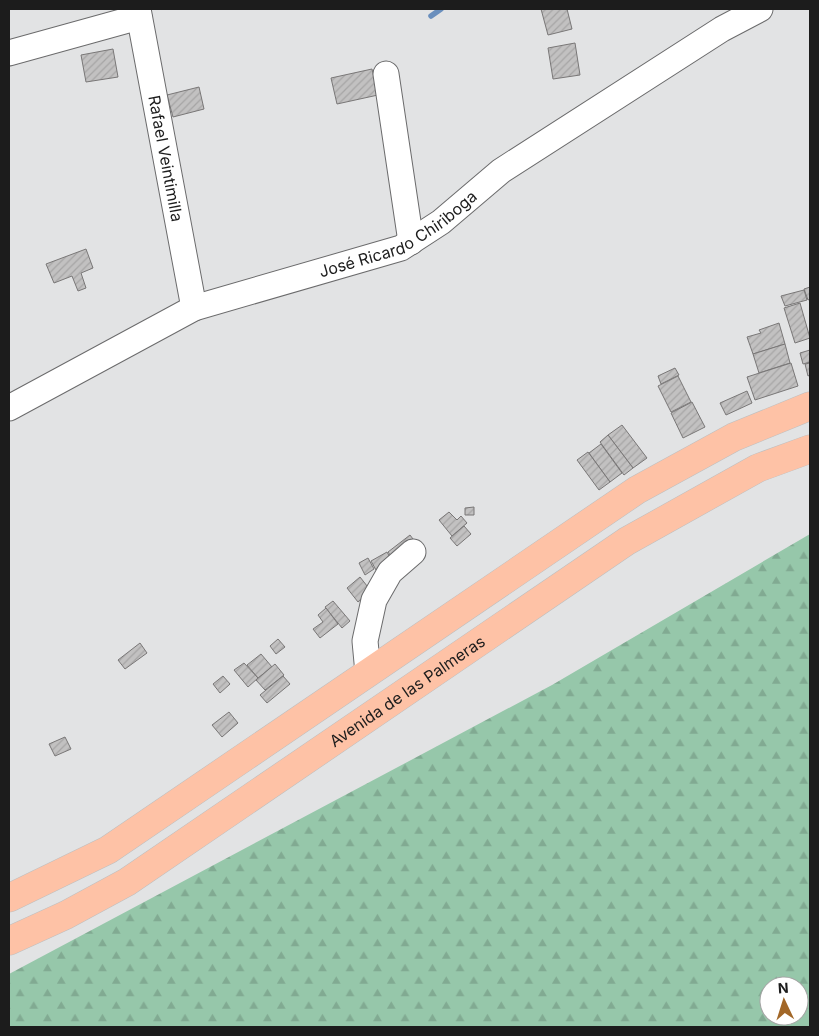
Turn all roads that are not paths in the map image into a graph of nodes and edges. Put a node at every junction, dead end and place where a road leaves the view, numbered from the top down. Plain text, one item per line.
1 (760, 9) edge
2 (139, 13) edge
3 (9, 53) edge
4 (386, 74) dead end
5 (411, 242) junction
6 (194, 308) junction
7 (810, 406) edge
8 (9, 408) edge
9 (810, 449) edge
10 (413, 552) dead end
11 (368, 673) junction
12 (9, 898) edge
13 (9, 941) edge

1 - 5 street, José Ricardo Chiriboga
2 - 3 street
2 - 6 street, Rafael Veintimilla
4 - 5 street
5 - 6 street, José Ricardo Chiriboga
6 - 8 street, José Ricardo Chiriboga
7 - 11 main road
9 - 13 main road, Avenida de las Palmeras
10 - 11 street
11 - 12 main road

